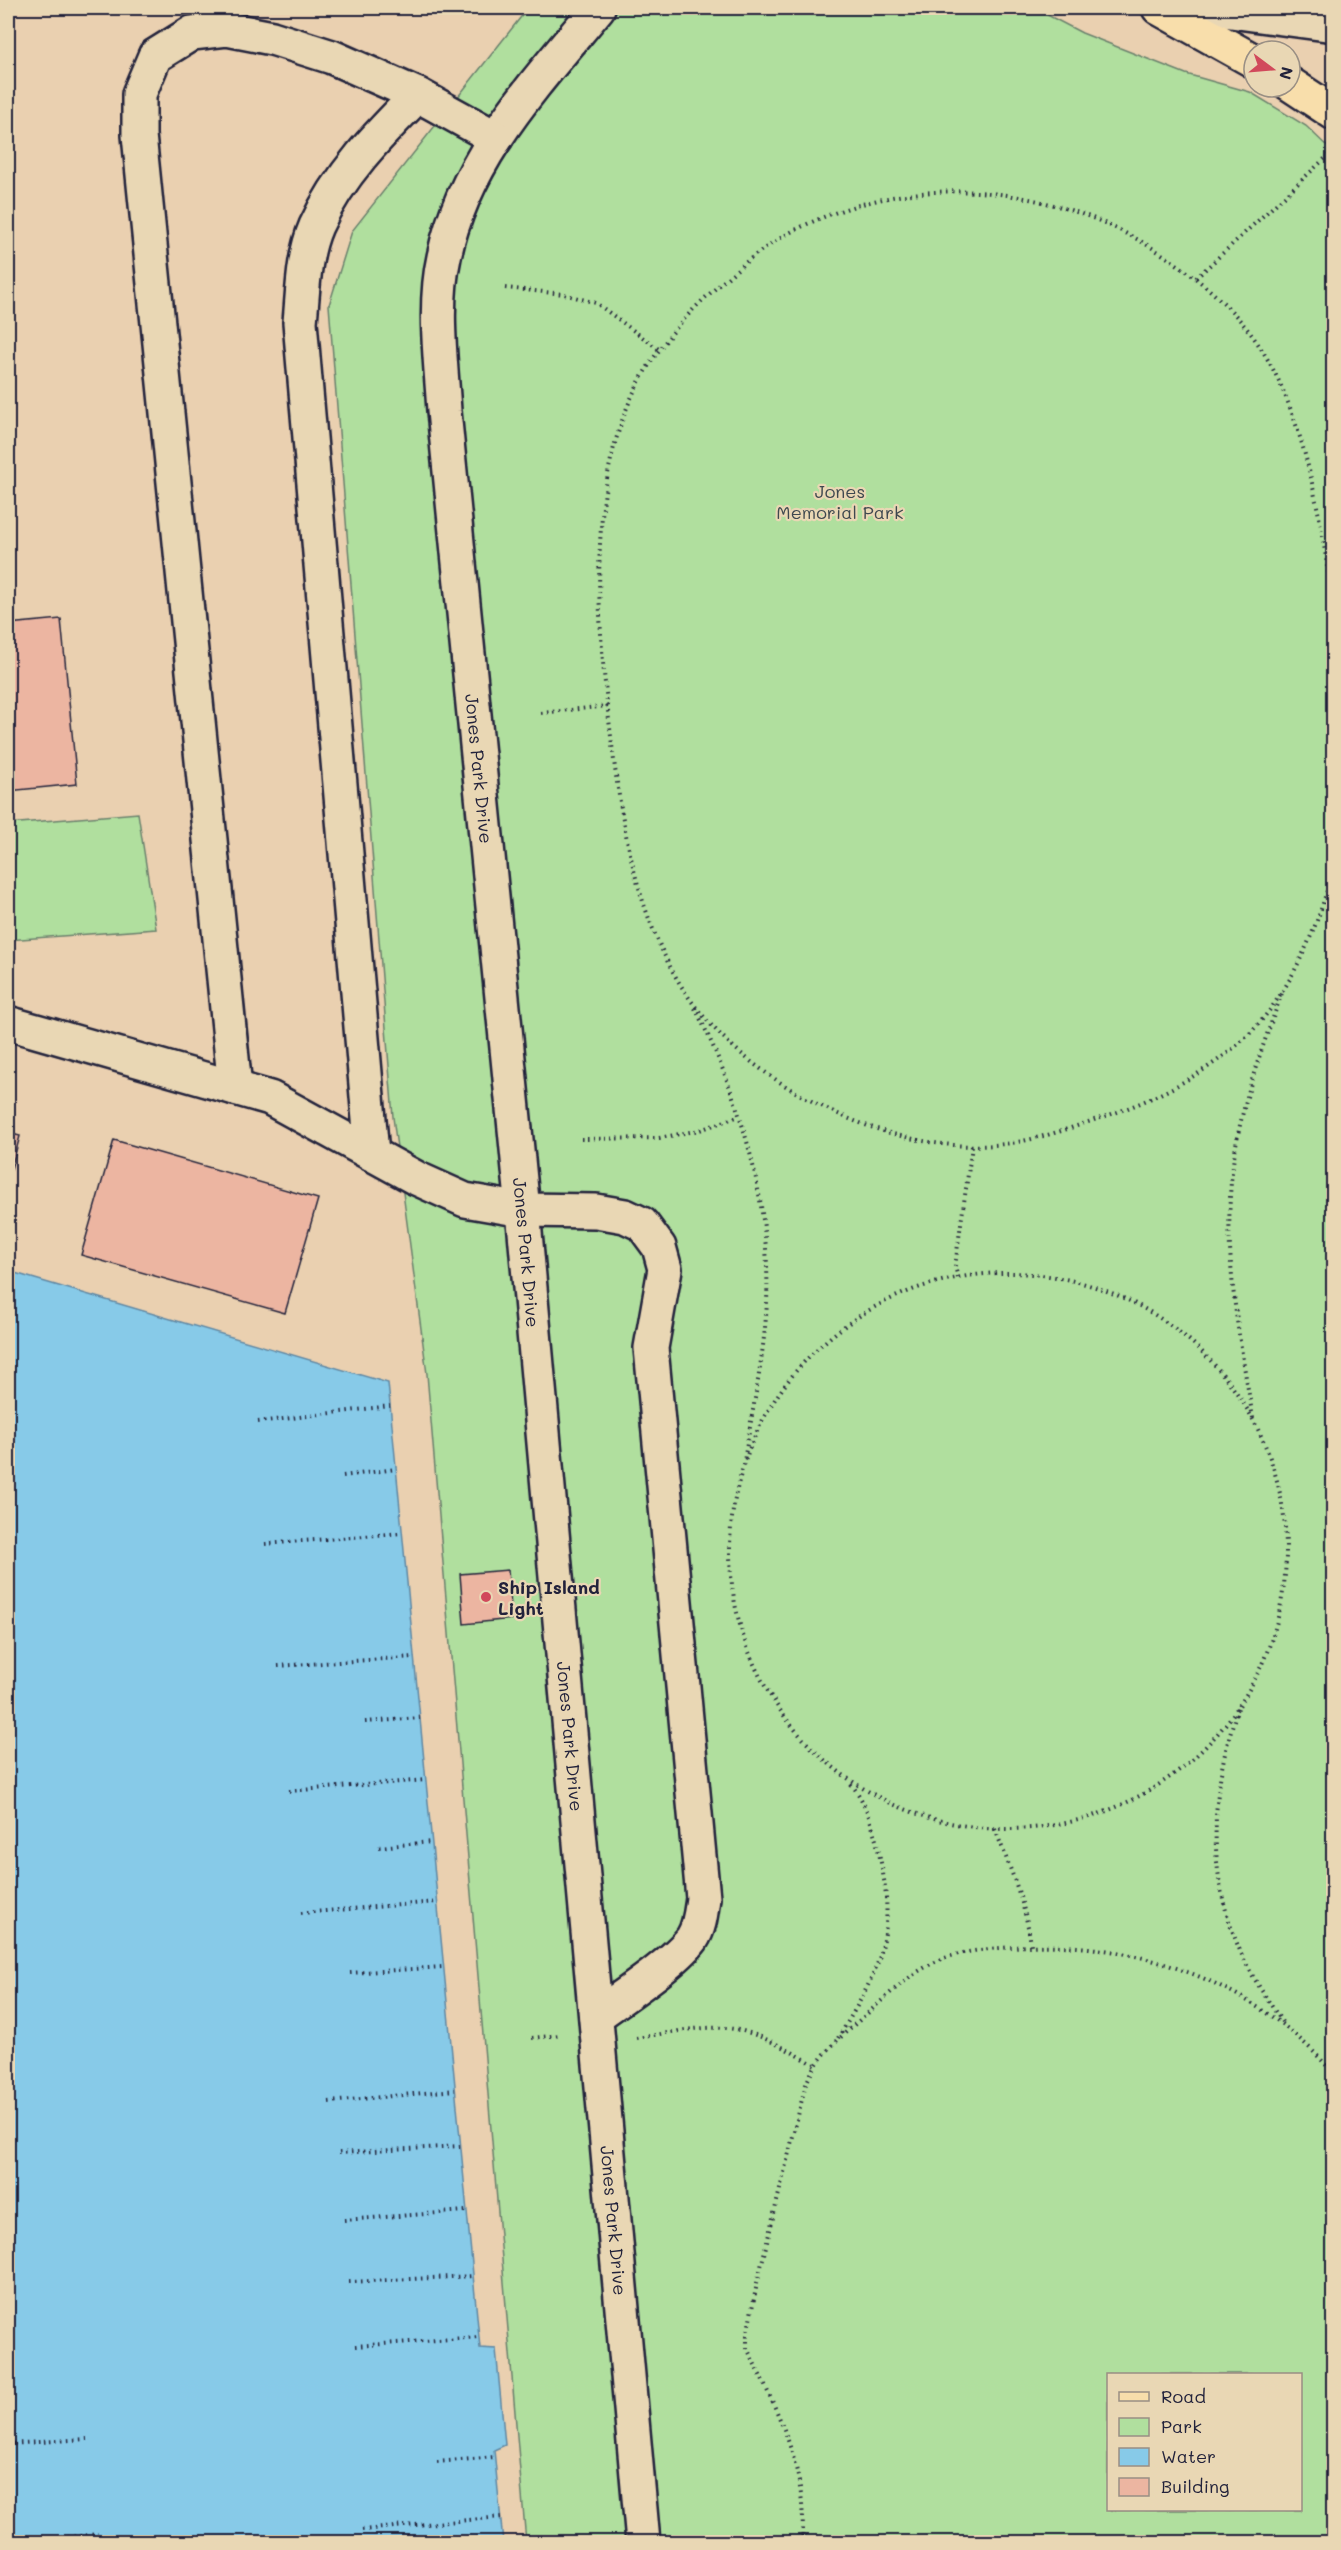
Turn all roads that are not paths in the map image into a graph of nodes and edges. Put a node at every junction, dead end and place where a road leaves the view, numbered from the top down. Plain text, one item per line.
1 (597, 8) edge
2 (1159, 8) edge
3 (1209, 8) edge
4 (1334, 25) edge
5 (1242, 54) edge
6 (1302, 92) edge
7 (418, 95) junction
8 (1334, 113) edge
9 (496, 138) junction
10 (8, 1023) edge
11 (235, 1088) junction
12 (372, 1154) junction
13 (523, 1210) junction
14 (597, 2026) junction
15 (643, 2542) edge

1 - 9 street, Jones Park Drive
2 - 5 main road
3 - 4 street
6 - 8 main road
7 - 9 street
7 - 11 street
7 - 12 street
9 - 13 street, Jones Park Drive
10 - 11 street
11 - 12 street
12 - 13 street
13 - 14 street, Jones Park Drive
13 - 14 street
14 - 15 street, Jones Park Drive

